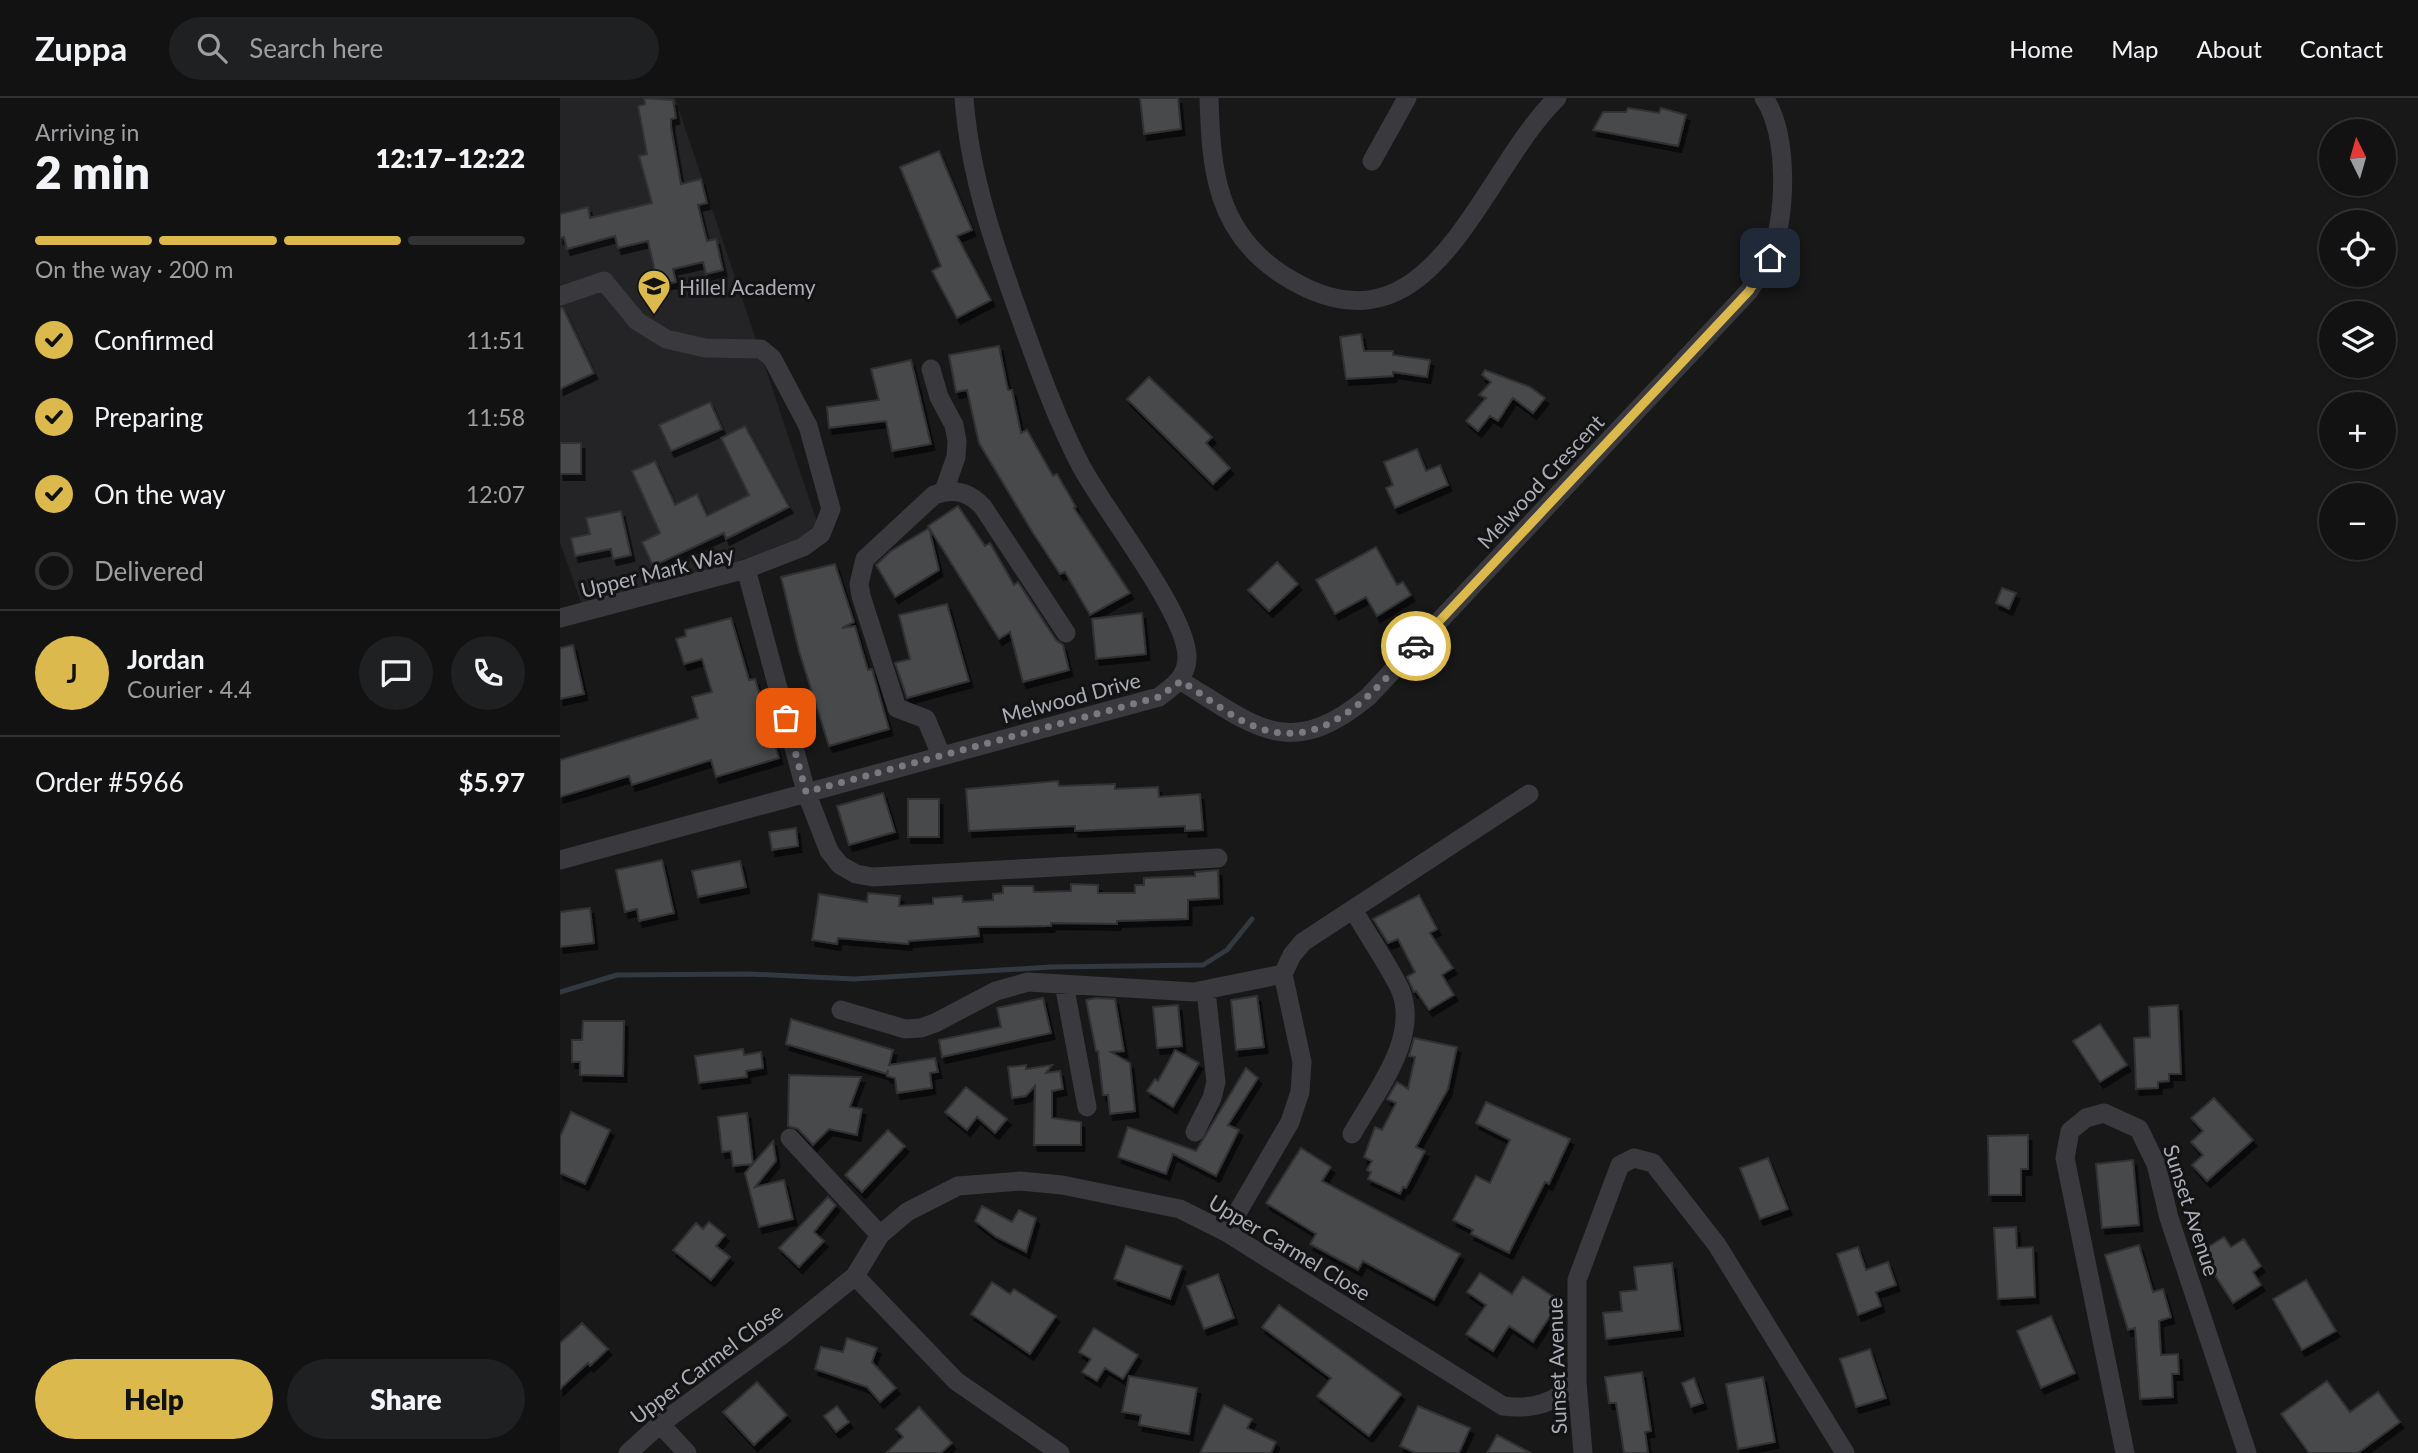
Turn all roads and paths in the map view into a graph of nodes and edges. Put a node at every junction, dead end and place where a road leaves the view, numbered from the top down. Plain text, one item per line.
1 (964, 98) edge
2 (1209, 98) edge
3 (1407, 98) edge
4 (1557, 98) edge
5 (1764, 98) edge
6 (1371, 161) dead end
7 (560, 296) edge
8 (931, 369) dead end
9 (944, 491) junction
10 (746, 569) junction
11 (560, 618) edge
12 (1066, 633) dead end
13 (1181, 681) junction
14 (941, 755) junction
15 (806, 792) junction
16 (1529, 794) dead end
17 (1218, 858) dead end
18 (560, 860) edge
19 (1353, 909) junction
20 (1283, 974) junction
21 (1064, 984) junction
22 (1206, 991) junction
23 (841, 1010) dead end
24 (1087, 1107) dead end
25 (1195, 1132) dead end
26 (1352, 1133) dead end
27 (790, 1138) dead end
28 (1226, 1232) junction
29 (880, 1236) junction
30 (855, 1276) junction
31 (1577, 1382) junction
32 (660, 1424) junction
33 (628, 1453) edge
34 (687, 1453) edge
35 (1060, 1453) edge
36 (1583, 1453) edge
37 (1845, 1453) edge
38 (2124, 1453) edge
39 (2247, 1453) edge

1 - 13 street
2 - 4 street
3 - 6 street
5 - 13 street, Melwood Crescent
7 - 10 street
8 - 9 street
9 - 12 street
9 - 14 street
10 - 11 street, Upper Mark Way
10 - 15 street, Upper Mark Way
13 - 14 street, Melwood Drive
14 - 15 street, Melwood Drive
15 - 17 street, Upper Mark Way
15 - 18 street, Melwood Drive
16 - 19 street
19 - 20 street
19 - 26 street
20 - 22 street
20 - 28 street
21 - 22 street
21 - 23 street
21 - 24 street
22 - 25 street
27 - 29 street
28 - 29 street, Upper Carmel Close
28 - 31 street, Upper Carmel Close
29 - 30 street, Upper Carmel Close
30 - 32 street, Upper Carmel Close
30 - 35 street
31 - 36 street, Sunset Avenue
31 - 37 street, Sunset Avenue
32 - 33 street, Upper Carmel Close
32 - 34 street
38 - 39 street, Sunset Avenue

